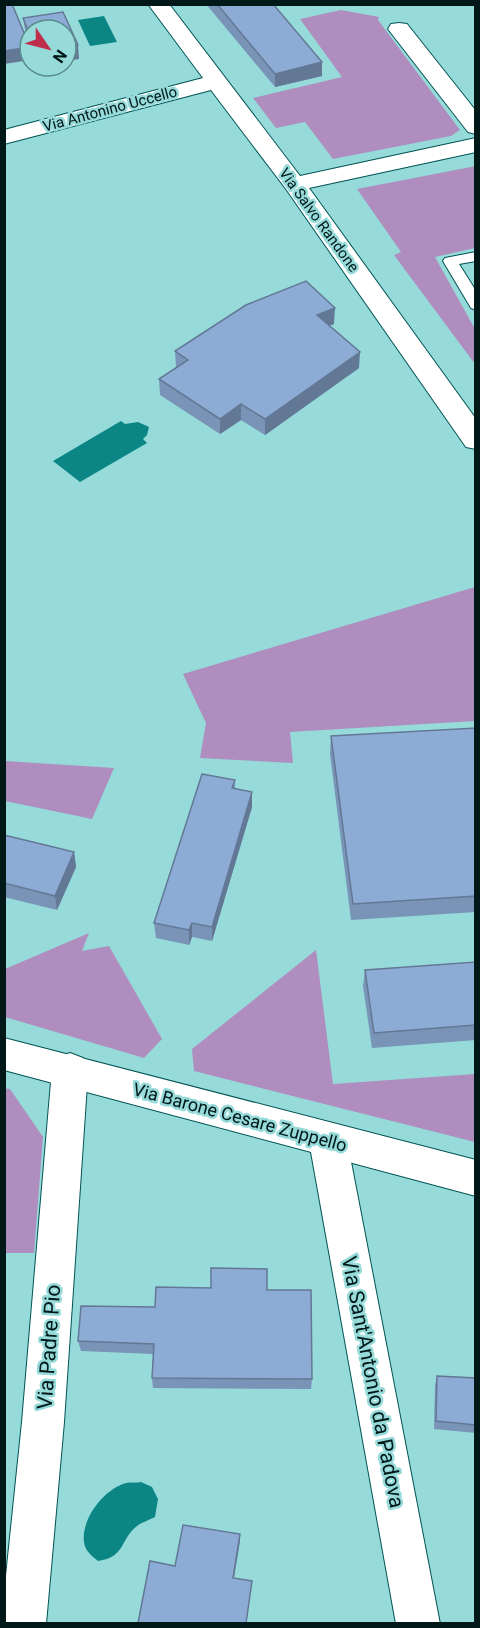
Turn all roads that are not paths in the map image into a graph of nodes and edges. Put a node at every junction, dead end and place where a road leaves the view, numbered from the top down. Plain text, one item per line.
1 (158, 4) edge
2 (399, 28) dead end
3 (215, 82) junction
4 (476, 128) edge
5 (4, 137) edge
6 (476, 145) edge
7 (294, 184) junction
8 (476, 256) edge
9 (476, 305) edge
10 (476, 440) edge
11 (4, 1054) edge
12 (70, 1070) junction
13 (328, 1141) junction
14 (476, 1178) edge
15 (24, 1623) edge
16 (418, 1623) edge

1 - 3 street, Via Salvo Randone
2 - 4 street
3 - 5 street, Via Antonino Uccello
3 - 7 street, Via Salvo Randone
6 - 7 street
7 - 10 street, Via Salvo Randone
8 - 9 lane
11 - 12 street, Via Barone Cesare Zuppello
12 - 13 street, Via Barone Cesare Zuppello
12 - 15 street, Via Padre Pio
13 - 14 street, Via Barone Cesare Zuppello
13 - 16 street, Via Sant'Antonio da Padova

